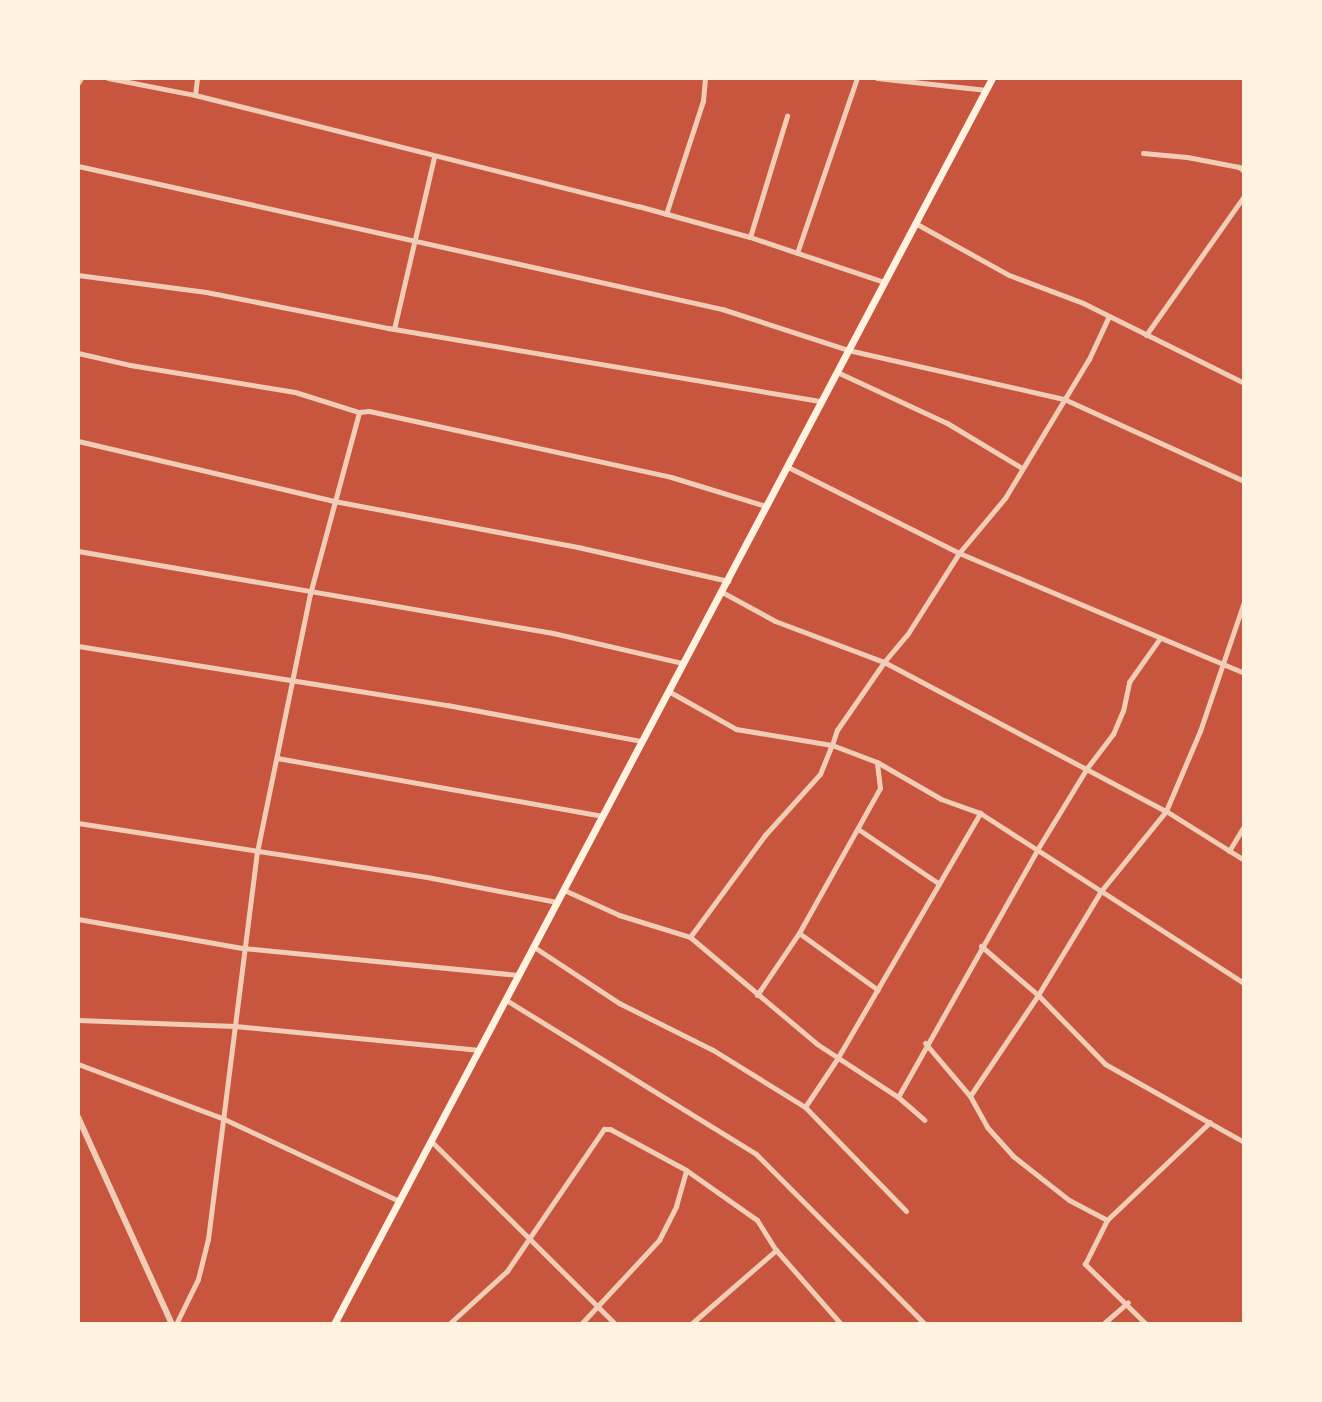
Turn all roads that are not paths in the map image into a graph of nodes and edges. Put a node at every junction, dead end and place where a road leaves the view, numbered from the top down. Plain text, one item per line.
1 (108, 78) edge
2 (197, 78) edge
3 (705, 78) edge
4 (857, 78) edge
5 (877, 78) edge
6 (992, 78) edge
7 (986, 90) junction
8 (195, 95) junction
9 (787, 116) dead end
10 (1143, 153) dead end
11 (434, 157) junction
12 (78, 166) edge
13 (1244, 171) edge
14 (1244, 196) edge
15 (666, 214) junction
16 (915, 223) junction
17 (750, 237) junction
18 (416, 239) junction
19 (797, 253) junction
20 (78, 275) edge
21 (884, 282) junction
22 (1109, 316) junction
23 (394, 329) junction
24 (1146, 335) junction
25 (848, 350) junction
26 (78, 353) edge
27 (837, 372) junction
28 (1244, 383) edge
29 (1064, 399) junction
30 (822, 401) junction
31 (359, 412) junction
32 (78, 441) edge
33 (788, 467) junction
34 (1022, 468) junction
35 (1244, 481) edge
36 (334, 501) junction
37 (767, 507) junction
38 (78, 551) edge
39 (959, 553) junction
40 (729, 581) junction
41 (722, 592) junction
42 (310, 594) junction
43 (1244, 603) edge
44 (1160, 638) junction
45 (78, 646) edge
46 (884, 662) junction
47 (685, 663) junction
48 (1222, 663) junction
49 (1244, 673) edge
50 (291, 681) junction
51 (670, 692) junction
52 (642, 741) junction
53 (832, 745) junction
54 (277, 758) junction
55 (877, 762) junction
56 (1087, 768) junction
57 (1166, 811) junction
58 (980, 813) junction
59 (603, 816) junction
60 (78, 823) edge
61 (1244, 826) edge
62 (858, 829) junction
63 (1037, 850) junction
64 (1229, 851) junction
65 (257, 852) junction
66 (1244, 860) edge
67 (938, 883) junction
68 (564, 890) junction
69 (1101, 891) junction
70 (558, 902) junction
71 (78, 919) edge
72 (799, 933) junction
73 (690, 937) junction
74 (981, 946) junction
75 (534, 947) junction
76 (243, 948) junction
77 (519, 975) junction
78 (1244, 983) edge
79 (878, 990) junction
80 (757, 995) junction
81 (1038, 995) junction
82 (506, 1000) junction
83 (78, 1020) edge
84 (235, 1026) junction
85 (925, 1043) junction
86 (480, 1050) junction
87 (837, 1059) junction
88 (78, 1064) edge
89 (970, 1096) junction
90 (898, 1097) junction
91 (805, 1107) junction
92 (78, 1117) edge
93 (222, 1118) junction
94 (924, 1120) dead end
95 (1210, 1122) junction
96 (431, 1141) junction
97 (1244, 1142) edge
98 (686, 1170) junction
99 (399, 1201) junction
100 (906, 1211) dead end
101 (1107, 1220) junction
102 (528, 1239) junction
103 (776, 1250) junction
104 (1128, 1302) junction
105 (600, 1307) junction
106 (174, 1324) edge
107 (334, 1324) edge
108 (449, 1324) edge
109 (581, 1324) edge
110 (615, 1324) edge
111 (691, 1324) edge
112 (841, 1324) edge
113 (925, 1324) edge
114 (1103, 1324) edge
115 (1146, 1324) edge

1 - 8 street
2 - 8 street
3 - 15 street
4 - 19 street
5 - 7 street
6 - 7 main road
7 - 16 main road
8 - 11 street
9 - 17 street
10 - 13 street
11 - 15 street
11 - 18 street
12 - 18 street
14 - 24 street
15 - 17 street
16 - 21 main road
16 - 22 street
17 - 19 street
18 - 23 street
18 - 25 street
19 - 21 street
20 - 23 street
21 - 25 main road
22 - 24 street
22 - 29 street
23 - 30 street
24 - 28 street
25 - 27 main road
25 - 29 street
26 - 31 street
27 - 30 main road
27 - 34 street
29 - 34 street
29 - 35 street
30 - 33 main road
31 - 36 street
31 - 37 street
32 - 36 street
33 - 37 main road
33 - 39 street
34 - 39 street
36 - 40 street
36 - 42 street
37 - 40 main road
38 - 42 street
39 - 44 street
39 - 46 street
40 - 41 main road
41 - 46 street
41 - 47 main road
42 - 47 street
42 - 50 street
43 - 48 street
44 - 48 street
44 - 56 street
45 - 50 street
46 - 53 street
46 - 56 street
47 - 51 main road
48 - 49 street
48 - 57 street
50 - 52 street
50 - 54 street
51 - 52 main road
51 - 53 street
52 - 59 main road
53 - 55 street
53 - 73 street
54 - 59 street
54 - 65 street
55 - 58 street
55 - 62 street
56 - 57 street
56 - 63 street
57 - 64 street
57 - 69 street
58 - 63 street
58 - 67 street
59 - 68 main road
60 - 65 street
61 - 64 street
62 - 67 street
62 - 72 street
63 - 69 street
63 - 74 street
64 - 66 street
65 - 70 street
65 - 76 street
67 - 79 street
68 - 70 main road
68 - 73 street
69 - 78 street
69 - 81 street
70 - 75 main road
71 - 76 street
72 - 79 street
72 - 80 street
73 - 80 street
74 - 81 street
74 - 85 street
75 - 77 main road
75 - 91 street
76 - 77 street
76 - 84 street
77 - 82 main road
79 - 87 street
80 - 87 street
81 - 89 street
81 - 95 street
82 - 86 main road
82 - 113 street
83 - 84 street
84 - 86 street
84 - 93 street
85 - 89 street
85 - 90 street
86 - 96 main road
87 - 90 street
87 - 91 street
88 - 93 street
89 - 101 street
90 - 94 street
91 - 100 street
92 - 106 street
93 - 99 street
93 - 106 street
95 - 97 street
95 - 101 street
96 - 99 main road
96 - 102 street
98 - 102 street
98 - 103 street
98 - 105 street
99 - 107 main road
101 - 104 street
102 - 105 street
102 - 108 street
103 - 111 street
103 - 112 street
104 - 114 street
104 - 115 street
105 - 109 street
105 - 110 street

